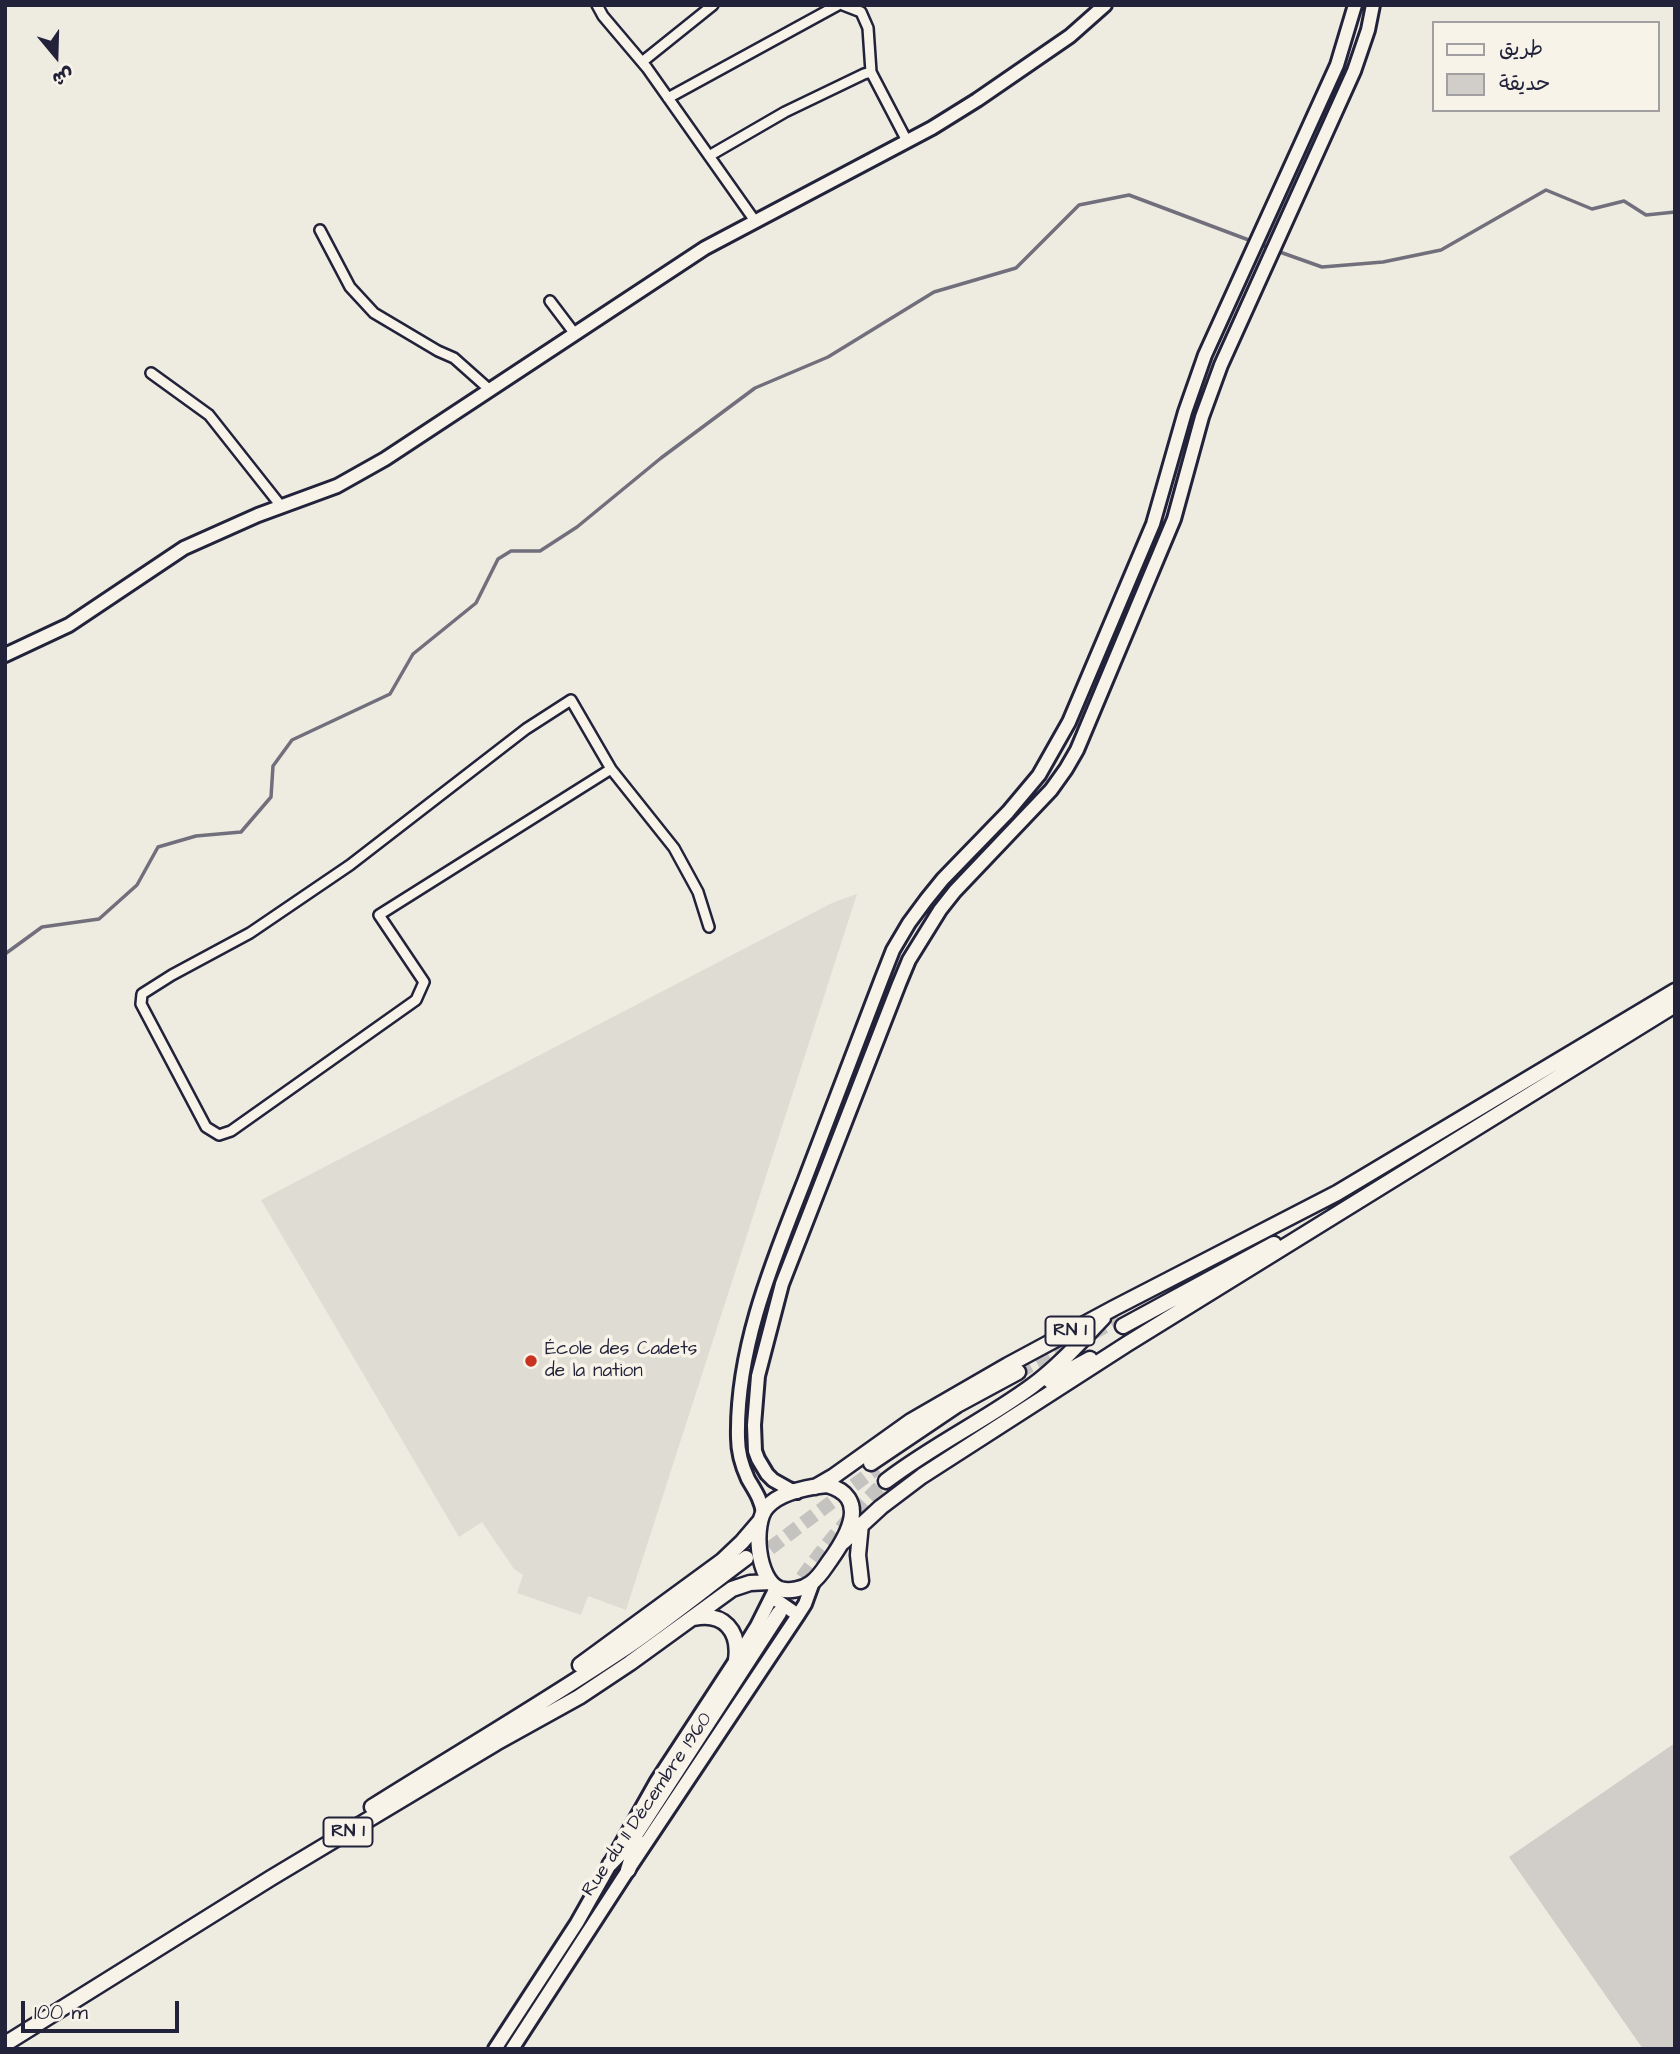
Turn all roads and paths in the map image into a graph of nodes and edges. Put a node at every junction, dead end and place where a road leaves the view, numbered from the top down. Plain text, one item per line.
1 (713, 5) edge
2 (840, 5) edge
3 (1105, 5) edge
4 (1355, 5) edge
5 (600, 7) edge
6 (1373, 7) edge
7 (642, 62) junction
8 (871, 72) junction
9 (668, 98) junction
10 (907, 141) junction
11 (709, 156) junction
12 (755, 221) junction
13 (320, 230) dead end
14 (550, 301) dead end
15 (575, 334) junction
16 (151, 373) dead end
17 (490, 390) junction
18 (281, 506) junction
19 (5, 655) edge
20 (611, 769) junction
21 (709, 927) dead end
22 (1675, 991) edge
23 (1675, 1005) edge
24 (1354, 1205) junction
25 (1119, 1317) junction
26 (1128, 1344) junction
27 (1021, 1376) tunnel mouth
28 (874, 1466) tunnel mouth
29 (815, 1487) junction
30 (797, 1492) junction
31 (762, 1517) junction
32 (861, 1524) junction
33 (842, 1542) junction
34 (861, 1581) dead end
35 (813, 1582) junction
36 (773, 1589) junction
37 (787, 1615) junction
38 (689, 1619) junction
39 (736, 1660) junction
40 (480, 1739) junction
41 (496, 1743) junction
42 (610, 1864) junction
43 (628, 1870) joint
44 (5, 2035) edge
45 (5, 2044) edge
46 (495, 2049) edge
47 (512, 2049) edge

1 - 7 street
2 - 8 street
2 - 9 street
3 - 10 street
4 - 31 street
5 - 7 street
6 - 30 street
7 - 9 street
8 - 10 street
8 - 11 street
9 - 11 street
10 - 12 street
11 - 12 street
12 - 15 street
13 - 17 street
14 - 15 street
15 - 17 street
16 - 18 street
17 - 18 street
18 - 19 street
20 - 20 street
20 - 21 street
22 - 25 main road, RN 1
23 - 24 main road
24 - 25 main road
24 - 26 main road
25 - 26 main road
25 - 29 main road, RN 1
26 - 32 main road
27 - 28 main road
29 - 30 main road
29 - 33 main road
30 - 31 main road
31 - 36 main road
31 - 40 main road, RN 1
32 - 33 main road
32 - 34 main road
33 - 35 main road
35 - 36 main road
35 - 37 street
36 - 37 street
36 - 38 main road, RN 1
36 - 39 street, Rue du 11 Décembre 1960
37 - 42 main road
37 - 43 main road
38 - 39 main road
38 - 41 main road, RN 1
39 - 42 street, Rue du 11 Décembre 1960
40 - 41 main road
40 - 44 main road, RN 1
41 - 45 main road, RN 1
42 - 46 street, Rue du 11 Décembre 1960
43 - 47 street, Rue du 11 Décembre 1960

